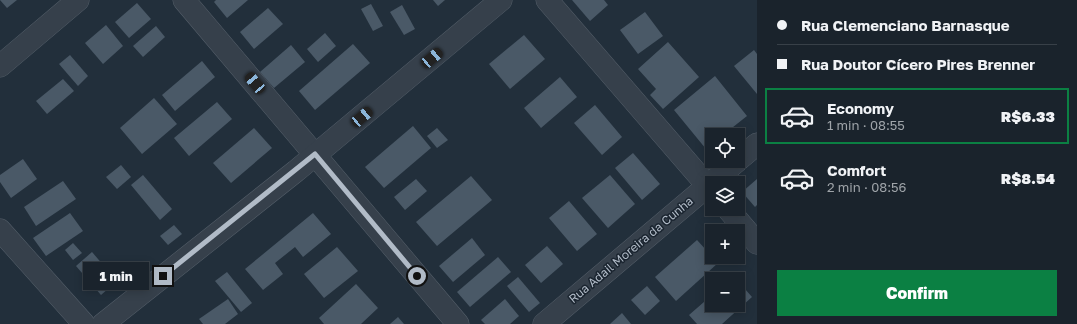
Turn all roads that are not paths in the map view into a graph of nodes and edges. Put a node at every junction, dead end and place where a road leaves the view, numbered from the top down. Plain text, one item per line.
1 (78, 0) edge
2 (184, 0) edge
3 (502, 0) edge
4 (547, 0) edge
5 (0, 66) edge
6 (757, 144) edge
7 (315, 154) junction
8 (745, 154) edge
9 (729, 168) edge
10 (722, 176) edge
11 (705, 182) edge
12 (705, 192) edge
13 (734, 216) edge
14 (0, 230) edge
15 (757, 243) edge
16 (84, 324) edge
17 (103, 324) edge
18 (458, 324) edge
19 (544, 324) edge

1 - 5 street
2 - 7 street
3 - 7 street
4 - 11 street
6 - 8 street, Rua Adail Moreira da Cunha
7 - 17 street
7 - 18 street
9 - 10 street, Rua Adail Moreira da Cunha
12 - 19 street, Rua Adail Moreira da Cunha
13 - 15 street
14 - 16 street

